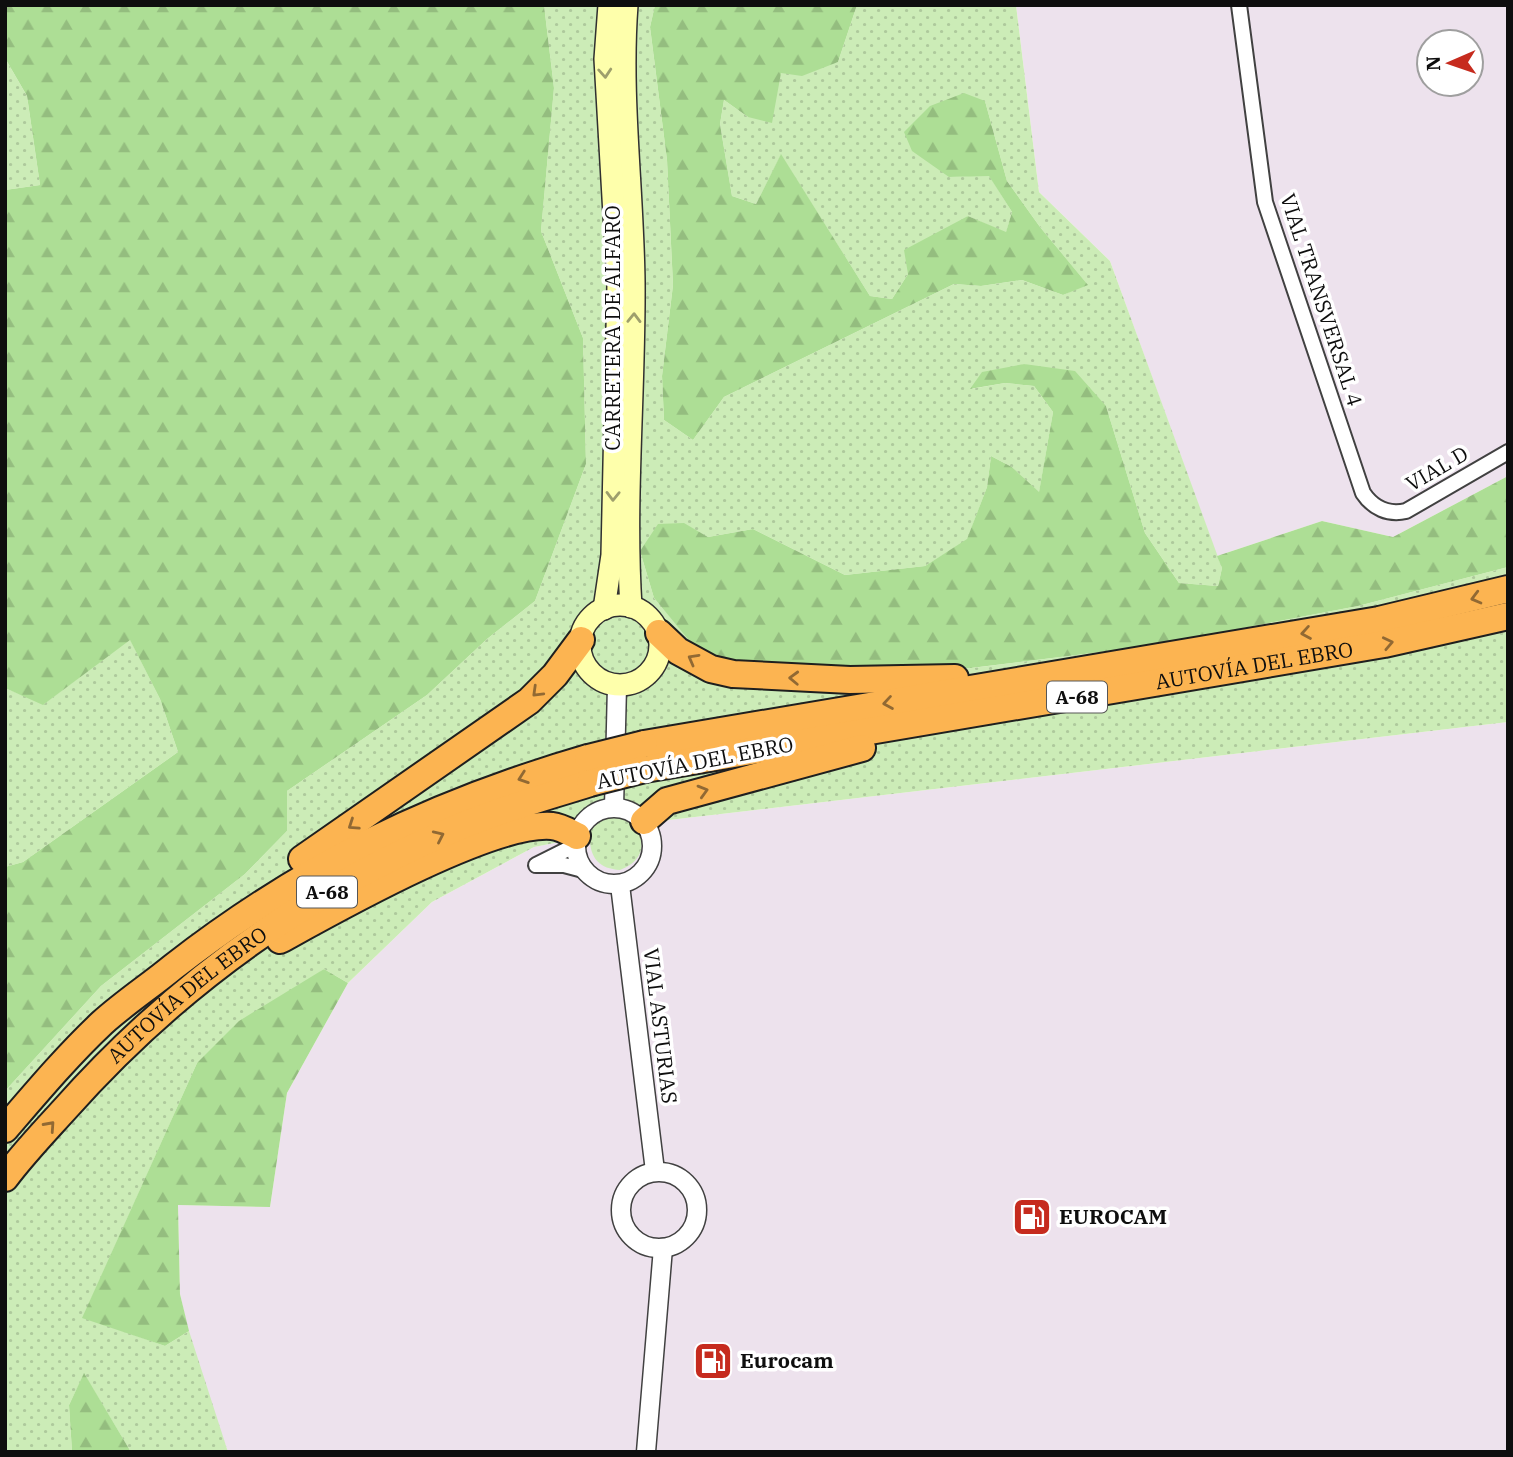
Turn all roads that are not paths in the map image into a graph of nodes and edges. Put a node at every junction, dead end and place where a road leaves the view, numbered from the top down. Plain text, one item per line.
1 (609, 5) edge
2 (627, 5) edge
3 (1239, 5) edge
4 (1508, 452) edge
5 (1384, 510) joint
6 (1508, 589) edge
7 (631, 607) junction
8 (604, 609) junction
9 (1508, 616) edge
10 (659, 633) junction
11 (581, 640) junction
12 (1082, 671) junction
13 (617, 686) junction
14 (1098, 694) junction
15 (644, 756) junction
16 (589, 770) junction
17 (614, 807) junction
18 (643, 821) junction
19 (576, 841) junction
20 (583, 870) junction
21 (620, 885) junction
22 (104, 1021) junction
23 (102, 1067) junction
24 (5, 1129) edge
25 (655, 1171) junction
26 (5, 1178) edge
27 (663, 1248) junction
28 (646, 1452) edge

1 -> 8 main road, CARRETERA DE ALFARO
7 -> 2 main road, CARRETERA DE ALFARO
3 - 5 street, VIAL TRANSVERSAL 4
4 - 5 street, VIAL D
6 -> 12 highway, AUTOVÍA DEL EBRO / A-68
7 - 8 main road
7 - 10 main road
8 - 11 main road
14 -> 9 highway, AUTOVÍA DEL EBRO / A-68
12 -> 10 highway
10 - 13 main road
11 - 13 main road
11 -> 22 highway
12 -> 15 highway, AUTOVÍA DEL EBRO / A-68
13 - 17 street
14 - 15 highway, AUTOVÍA DEL EBRO / A-68
18 -> 14 highway
15 - 16 highway, AUTOVÍA DEL EBRO / A-68, bridge
16 -> 22 highway, AUTOVÍA DEL EBRO / A-68
23 -> 16 highway, AUTOVÍA DEL EBRO / A-68
17 - 18 street
17 - 19 street
18 - 21 street
19 - 20 street
19 - 20 street
19 - 23 highway
20 - 21 street
21 - 25 street, VIAL ASTURIAS
22 - 24 highway, AUTOVÍA DEL EBRO / A-68
26 -> 23 highway, AUTOVÍA DEL EBRO / A-68
25 - 27 street
25 - 27 street
27 - 28 street

